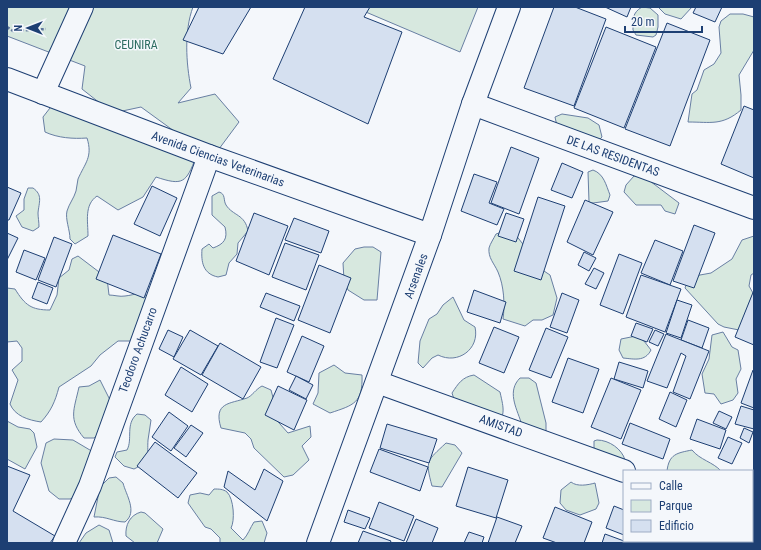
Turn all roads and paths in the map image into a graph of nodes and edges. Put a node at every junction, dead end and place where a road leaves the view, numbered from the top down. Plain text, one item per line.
1 (82, 7) edge
2 (509, 7) edge
3 (7, 27) edge
4 (47, 29) dead end
5 (7, 79) edge
6 (43, 93) junction
7 (473, 104) junction
8 (209, 156) junction
9 (754, 208) edge
10 (430, 235) junction
11 (377, 382) junction
12 (623, 471) edge
13 (64, 543) edge
14 (318, 543) edge

1 - 6 street
2 - 7 street, Arsenales
3 - 4 path
5 - 6 street, Avenida Ciencias Veterinarias
6 - 8 street, Avenida Ciencias Veterinarias
7 - 9 street, DE LAS RESIDENTAS
7 - 10 street, Arsenales
8 - 10 street, Avenida Ciencias Veterinarias
8 - 13 street, Teodoro Achucarro
10 - 11 street, Arsenales
11 - 12 street, AMISTAD
11 - 14 street, Arsenales

